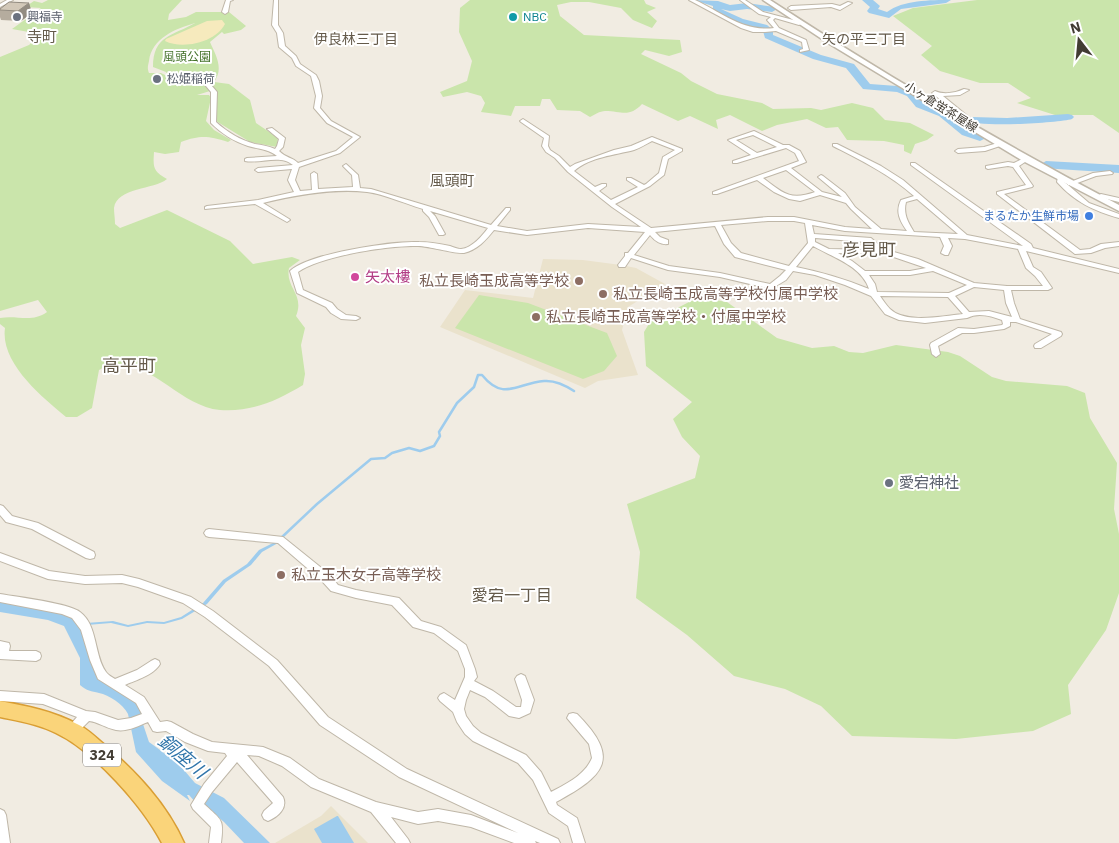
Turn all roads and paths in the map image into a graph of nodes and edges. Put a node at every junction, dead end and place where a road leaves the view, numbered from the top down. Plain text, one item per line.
1 (10, 0) edge
2 (231, 0) edge
3 (276, 0) edge
4 (691, 0) edge
5 (742, 0) edge
6 (766, 0) edge
7 (850, 3) dead end
8 (0, 6) edge
9 (790, 11) junction
10 (225, 12) dead end
11 (774, 17) junction
12 (799, 23) junction
13 (777, 29) junction
14 (804, 51) dead end
15 (204, 80) dead end
16 (966, 90) dead end
17 (962, 119) junction
18 (523, 121) dead end
19 (270, 129) dead end
20 (1001, 144) junction
21 (835, 145) dead end
22 (782, 147) junction
23 (958, 150) dead end
24 (276, 151) junction
25 (756, 155) junction
26 (282, 158) junction
27 (1026, 159) junction
28 (247, 160) dead end
29 (735, 162) dead end
30 (913, 164) dead end
31 (1015, 165) junction
32 (297, 166) junction
33 (346, 166) dead end
34 (988, 167) dead end
35 (788, 169) junction
36 (258, 170) dead end
37 (570, 171) junction
38 (1110, 173) dead end
39 (314, 174) dead end
40 (821, 177) dead end
41 (758, 178) junction
42 (1060, 178) junction
43 (628, 179) dead end
44 (1070, 184) junction
45 (604, 185) dead end
46 (899, 185) dead end
47 (643, 187) junction
48 (357, 190) junction
49 (595, 190) junction
50 (315, 191) junction
51 (298, 193) junction
52 (715, 193) dead end
53 (820, 193) junction
54 (919, 196) junction
55 (1101, 196) dead end
56 (1119, 200) edge
57 (846, 201) junction
58 (903, 201) junction
59 (256, 202) junction
60 (611, 203) junction
61 (427, 207) junction
62 (207, 208) dead end
63 (1119, 208) edge
64 (508, 209) dead end
65 (1119, 216) edge
66 (287, 220) dead end
67 (808, 221) junction
68 (717, 224) junction
69 (494, 228) junction
70 (650, 230) junction
71 (863, 230) junction
72 (879, 230) junction
73 (912, 233) junction
74 (441, 234) dead end
75 (943, 236) junction
76 (965, 237) junction
77 (812, 239) junction
78 (868, 240) junction
79 (665, 242) dead end
80 (1119, 244) edge
81 (1026, 250) junction
82 (827, 251) junction
83 (886, 252) junction
84 (945, 253) dead end
85 (628, 255) junction
86 (622, 265) dead end
87 (790, 268) junction
88 (933, 269) junction
89 (1119, 271) edge
90 (864, 273) junction
91 (973, 285) junction
92 (1007, 288) junction
93 (874, 294) junction
94 (950, 295) junction
95 (967, 314) junction
96 (356, 318) dead end
97 (1006, 319) junction
98 (1017, 320) junction
99 (1038, 346) dead end
100 (936, 354) dead end
101 (0, 508) edge
102 (209, 533) dead end
103 (90, 555) dead end
104 (0, 557) edge
105 (0, 598) edge
106 (0, 645) edge
107 (36, 656) dead end
108 (155, 664) dead end
109 (521, 679) dead end
110 (467, 683) junction
111 (114, 684) junction
112 (0, 696) edge
113 (444, 698) dead end
114 (0, 709) edge
115 (458, 709) junction
116 (86, 716) junction
117 (150, 716) junction
118 (574, 718) dead end
119 (71, 731) junction
120 (230, 752) junction
121 (208, 788) joint
122 (549, 800) junction
123 (375, 808) junction
124 (0, 816) edge
125 (268, 816) dead end
126 (4, 843) edge
127 (173, 843) edge
128 (215, 843) edge
129 (404, 843) edge
130 (530, 843) edge
131 (554, 843) edge
132 (580, 843) edge

1 - 8 street
2 - 10 street
3 - 32 street
4 - 13 street
5 - 11 street
6 - 9 street, 小ヶ倉蛍茶屋線
7 - 9 street
9 - 12 street, 小ヶ倉蛍茶屋線
11 - 12 street
11 - 13 street
12 - 17 street, 小ヶ倉蛍茶屋線
13 - 14 street
15 - 24 street
16 - 17 street
17 - 20 street, 小ヶ倉蛍茶屋線
18 - 37 street
19 - 24 street
20 - 23 street
20 - 27 street, 小ヶ倉蛍茶屋線
21 - 54 street
22 - 25 street
22 - 25 street
22 - 35 street
24 - 26 street
25 - 29 street
26 - 28 street
26 - 32 street
27 - 31 street
27 - 42 street, 小ヶ倉蛍茶屋線
30 - 81 street
31 - 34 street
31 - 80 street
32 - 36 street
32 - 51 street
33 - 48 street
35 - 41 street
35 - 53 street
37 - 47 street
37 - 49 street
38 - 44 street
39 - 50 street
40 - 57 street
41 - 52 street
41 - 53 street
42 - 44 street, 小ヶ倉蛍茶屋線
42 - 65 street
43 - 47 street
44 - 63 street, 小ヶ倉蛍茶屋線
45 - 49 street
46 - 58 street
47 - 60 street
48 - 50 street
48 - 61 street
49 - 60 street
50 - 51 street
51 - 59 street
53 - 57 street
54 - 58 street
54 - 76 street
55 - 56 street
57 - 72 street
58 - 73 street
59 - 62 street
59 - 66 street
60 - 70 street
61 - 69 street
61 - 74 street
64 - 69 street
67 - 68 street
67 - 71 street
67 - 77 street
68 - 70 street
68 - 87 street
69 - 70 street
69 - 96 street
70 - 79 street
70 - 85 street
71 - 72 street
71 - 78 street
72 - 73 street
73 - 75 street
75 - 76 street
75 - 84 street
76 - 81 street
77 - 78 street
77 - 82 street
77 - 87 street
78 - 83 street
81 - 89 street
81 - 92 street
82 - 83 street
82 - 90 street
83 - 88 street
85 - 86 street
85 - 87 street
87 - 93 street
88 - 90 street
88 - 91 street
90 - 93 street
91 - 92 street
91 - 94 street
92 - 98 street
93 - 94 street
93 - 95 street
94 - 95 street
95 - 97 street
97 - 98 street
97 - 100 street
98 - 99 street
101 - 103 street
102 - 110 street
104 - 131 street
105 - 111 street
106 - 107 street
108 - 111 street
109 - 110 street
110 - 115 street
111 - 117 street
112 - 116 street
113 - 115 street
114 - 119 highway, 324
115 - 122 street
116 - 117 street
116 - 119 street
117 - 120 street
118 - 122 street
119 - 127 highway, 324
120 - 121 street
120 - 123 street
120 - 125 street
121 - 128 street
122 - 132 street
123 - 129 street
123 - 130 street
124 - 126 street

